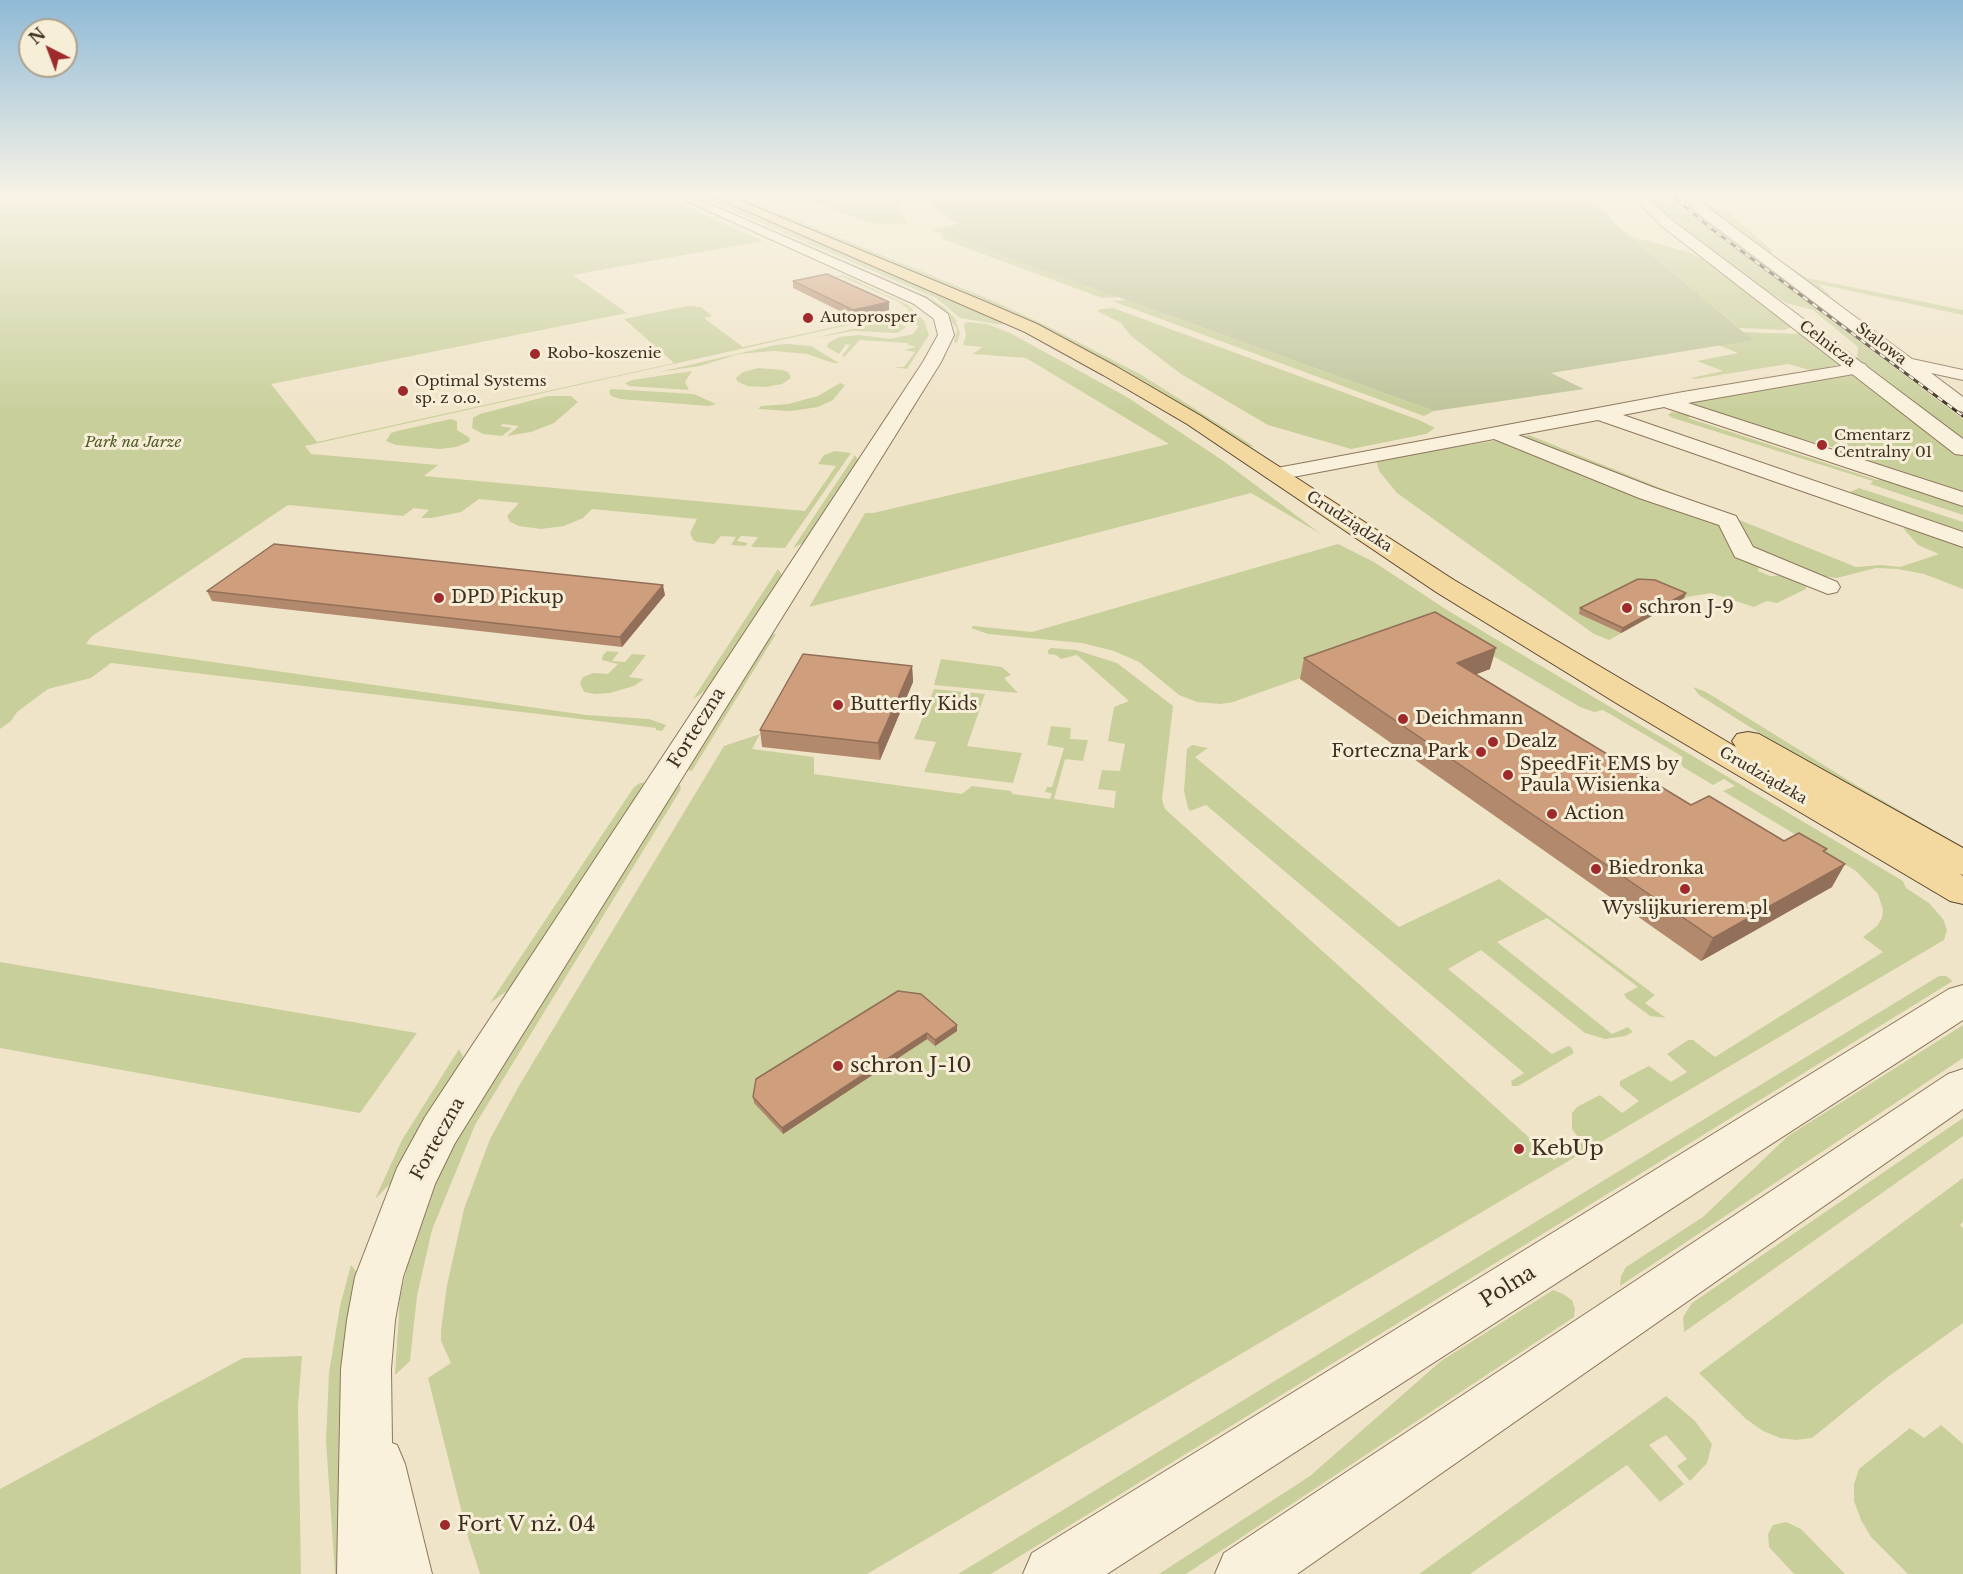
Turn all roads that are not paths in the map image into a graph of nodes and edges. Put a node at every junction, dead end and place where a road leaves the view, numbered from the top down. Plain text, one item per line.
1 (844, 267) edge
2 (887, 267) edge
3 (920, 267) edge
4 (1726, 267) edge
5 (1778, 267) edge
6 (1130, 362) dead end
7 (1904, 362) junction
8 (1859, 368) junction
9 (1963, 375) edge
10 (1176, 390) dead end
11 (1667, 402) junction
12 (1963, 406) edge
13 (1205, 407) dead end
14 (1601, 414) junction
15 (1498, 434) junction
16 (1963, 449) edge
17 (1288, 467) junction
18 (1320, 481) dead end
19 (1963, 499) edge
20 (1357, 505) dead end
21 (1963, 540) edge
22 (1828, 587) dead end
23 (1963, 863) edge
24 (1963, 892) edge
25 (1963, 1000) edge
26 (1963, 1086) edge
27 (367, 1417) junction
28 (366, 1574) edge
29 (403, 1574) edge
30 (1053, 1574) edge
31 (1245, 1574) edge

1 - 27 street, Forteczna
2 - 17 main road, Grudziądzka
3 - 6 main road
4 - 8 street, Celnicza
5 - 7 street, Stalowa
7 - 9 street
7 - 12 street, Stalowa
8 - 11 street
8 - 16 street, Celnicza
10 - 13 main road
11 - 14 street
11 - 19 street
14 - 15 street
14 - 21 street
15 - 17 street
15 - 22 street
17 - 18 main road, Grudziądzka
17 - 24 main road, Grudziądzka
20 - 23 main road, Grudziądzka
25 - 30 street, Polna
26 - 31 street
27 - 28 street, Forteczna
27 - 29 street, Forteczna

